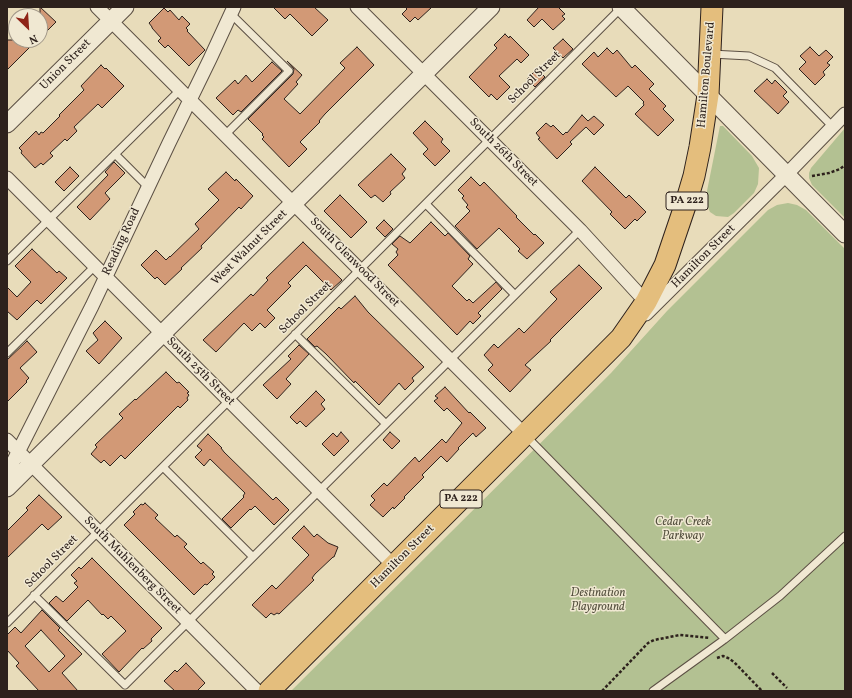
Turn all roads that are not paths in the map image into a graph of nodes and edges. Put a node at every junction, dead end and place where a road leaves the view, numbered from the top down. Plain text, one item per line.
1 (97, 7) edge
2 (124, 7) edge
3 (357, 7) edge
4 (491, 7) edge
5 (712, 7) edge
6 (621, 8) edge
7 (232, 10) edge
8 (111, 21) junction
9 (710, 54) junction
10 (424, 74) junction
11 (180, 90) junction
12 (708, 94) junction
13 (190, 100) junction
14 (845, 114) edge
15 (7, 124) edge
16 (833, 127) junction
17 (225, 135) junction
18 (490, 140) junction
19 (115, 154) junction
20 (786, 175) junction
21 (7, 178) edge
22 (148, 187) junction
23 (294, 204) junction
24 (426, 204) junction
25 (49, 220) junction
26 (580, 230) junction
27 (845, 234) edge
28 (7, 261) edge
29 (95, 266) junction
30 (360, 270) junction
31 (106, 277) junction
32 (515, 295) junction
33 (646, 302) junction
34 (162, 334) junction
35 (295, 334) junction
36 (621, 338) junction
37 (7, 353) edge
38 (450, 360) junction
39 (229, 401) junction
40 (386, 424) junction
41 (525, 435) junction
42 (7, 440) edge
43 (19, 452) junction
44 (30, 464) junction
45 (163, 467) junction
46 (7, 474) edge
47 (7, 488) edge
48 (319, 491) junction
49 (98, 532) junction
50 (845, 536) edge
51 (253, 557) junction
52 (394, 566) junction
53 (34, 595) junction
54 (188, 622) junction
55 (7, 623) edge
56 (725, 639) junction
57 (257, 691) edge
58 (269, 691) edge
59 (653, 691) edge

1 - 8 street, South Glenwood Street
2 - 8 street, Union Street
3 - 10 street, South 26th Street
4 - 10 street, West Walnut Street
5 - 9 main road, Hamilton Boulevard / PA 222
6 - 12 street
6 - 18 lane, School Street
7 - 13 street, Reading Road
7 - 17 lane
8 - 11 street, South Glenwood Street
8 - 15 street, Union Street
9 - 12 main road, Hamilton Boulevard / PA 222
9 - 16 lane
10 - 18 street, South 26th Street
10 - 23 street, West Walnut Street
11 - 13 street, South Glenwood Street
11 - 19 lane
12 - 20 street
12 - 33 main road, Hamilton Boulevard / PA 222
13 - 17 street, South Glenwood Street
13 - 22 street, Reading Road
14 - 16 street, Hamilton Street
16 - 20 street, Hamilton Street
17 - 23 street, South Glenwood Street
18 - 24 lane, School Street
18 - 26 street, South 26th Street
19 - 22 lane
19 - 25 lane
20 - 27 street
20 - 36 street, Hamilton Street
21 - 25 street, South 25th Street
22 - 31 street, Reading Road
23 - 30 street, South Glenwood Street
23 - 34 street, West Walnut Street
24 - 30 lane, School Street
24 - 32 lane
25 - 28 lane
25 - 29 street, South 25th Street
26 - 32 lane
26 - 33 street, South 26th Street
29 - 31 street, South 25th Street
29 - 37 lane
30 - 35 lane, School Street
30 - 38 street, South Glenwood Street
31 - 34 street, South 25th Street
31 - 43 street, Reading Road
32 - 38 lane
33 - 36 main road, Hamilton Street / PA 222
34 - 39 street, South 25th Street
34 - 44 street, West Walnut Street
35 - 39 lane, School Street
35 - 40 lane
36 - 41 main road, Hamilton Street / PA 222
38 - 40 lane
38 - 41 street, South Glenwood Street
39 - 45 lane, School Street
39 - 48 street, South 25th Street
40 - 48 lane
41 - 52 main road, Hamilton Street / PA 222
41 - 56 lane
42 - 43 street, South Muhlenberg Street
43 - 44 street, South Muhlenberg Street
43 - 46 street, Reading Road
44 - 47 street, West Walnut Street
44 - 49 street, South Muhlenberg Street
45 - 49 lane, School Street
45 - 51 lane
48 - 51 lane
48 - 52 street, South 25th Street
49 - 53 lane, School Street
49 - 54 street, South Muhlenberg Street
50 - 56 lane
51 - 54 lane
52 - 58 main road, Hamilton Street / PA 222
53 - 54 lane
53 - 55 lane, School Street
54 - 57 street, South Muhlenberg Street
56 - 59 lane

